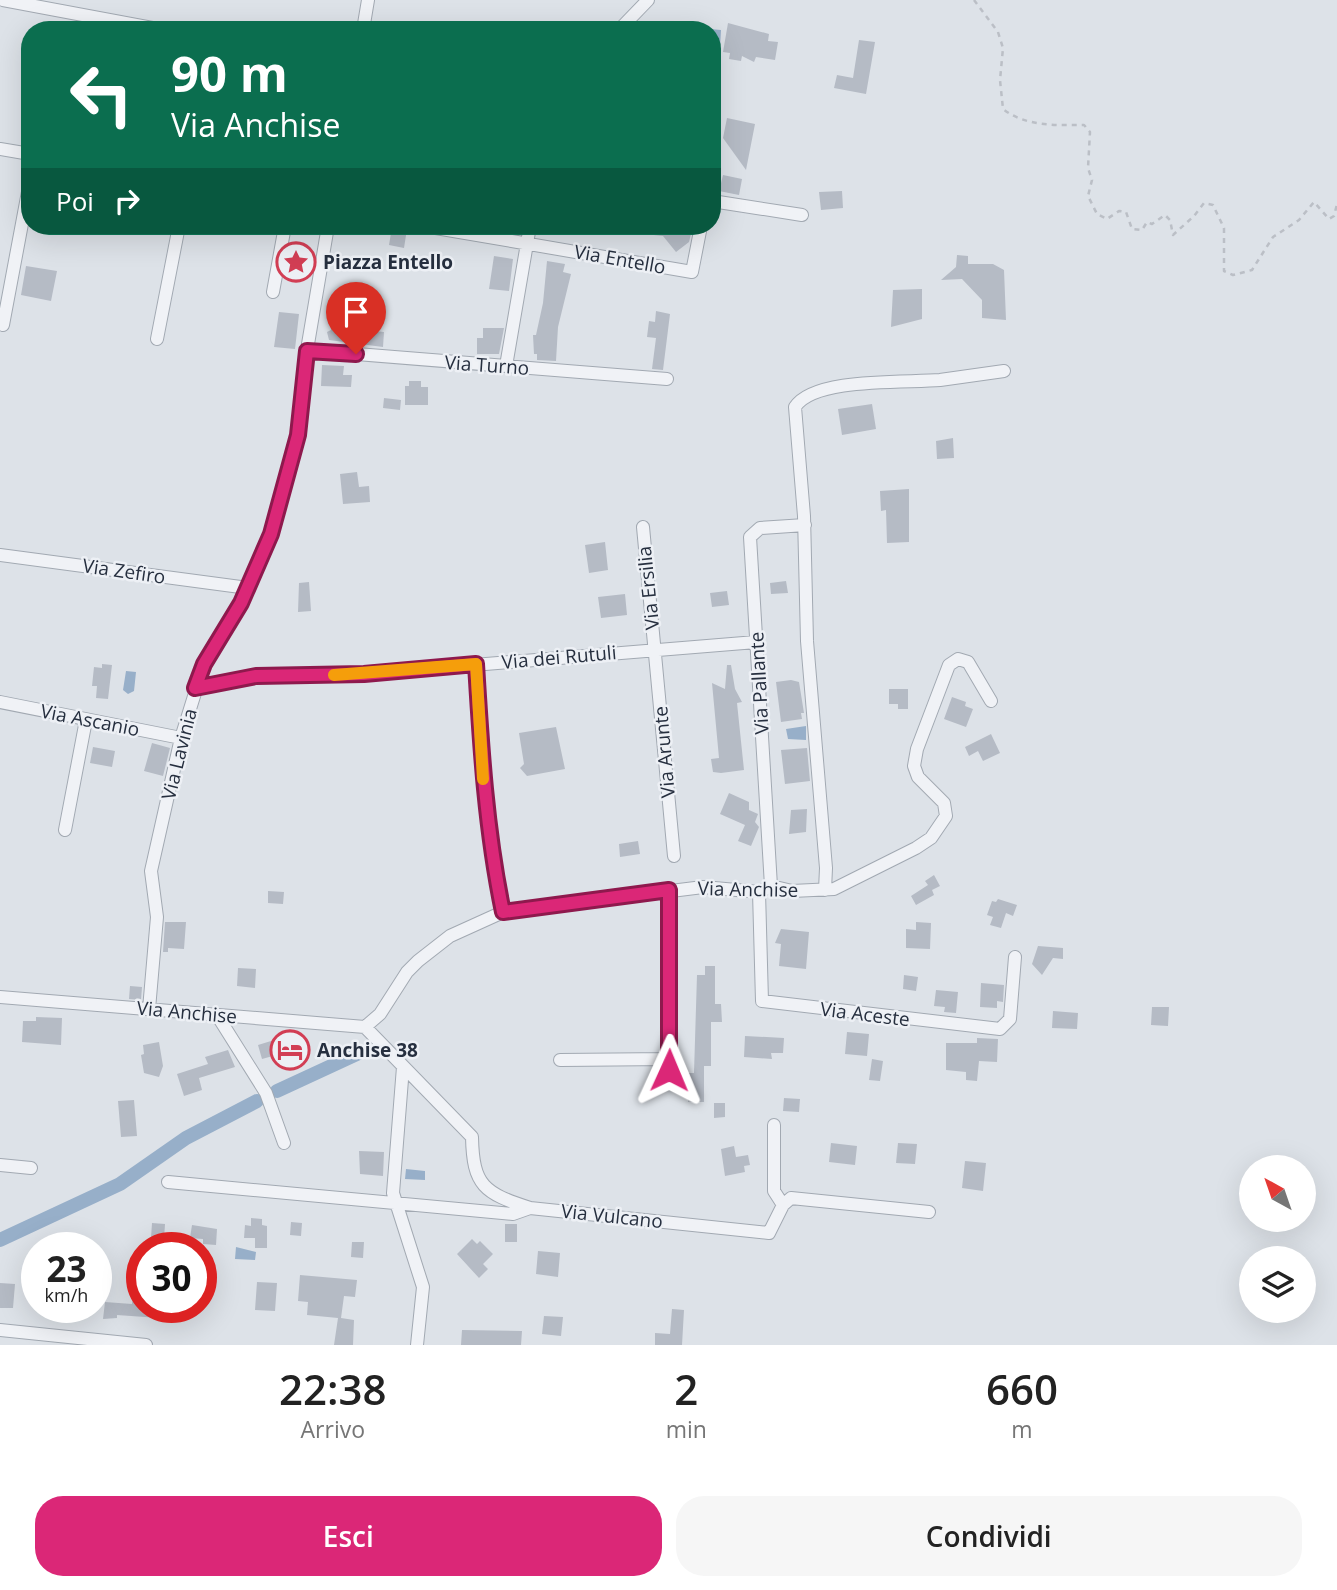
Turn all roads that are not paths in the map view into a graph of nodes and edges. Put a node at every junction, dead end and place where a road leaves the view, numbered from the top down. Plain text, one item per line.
1 (3, 0) edge
2 (368, 0) edge
3 (648, 0) edge
4 (115, 21) edge
5 (364, 21) edge
6 (628, 21) edge
7 (0, 149) edge
8 (21, 152) edge
9 (721, 202) edge
10 (802, 215) dead end
11 (21, 229) edge
12 (177, 235) edge
13 (283, 235) edge
14 (326, 235) edge
15 (479, 235) edge
16 (528, 235) edge
17 (699, 235) edge
18 (527, 243) junction
19 (273, 292) dead end
20 (3, 325) dead end
21 (156, 340) dead end
22 (307, 351) junction
23 (506, 366) junction
24 (1004, 371) dead end
25 (667, 379) dead end
26 (805, 525) junction
27 (642, 527) dead end
28 (0, 555) edge
29 (247, 588) junction
30 (756, 642) junction
31 (654, 648) junction
32 (476, 664) junction
33 (195, 688) junction
34 (991, 701) dead end
35 (0, 702) edge
36 (86, 720) junction
37 (181, 738) junction
38 (65, 830) dead end
39 (674, 856) dead end
40 (765, 889) junction
41 (669, 890) junction
42 (825, 890) junction
43 (503, 912) junction
44 (1015, 957) dead end
45 (0, 998) edge
46 (149, 1009) junction
47 (217, 1015) junction
48 (365, 1027) junction
49 (560, 1060) dead end
50 (403, 1067) junction
51 (775, 1125) dead end
52 (284, 1143) dead end
53 (0, 1165) edge
54 (31, 1168) dead end
55 (167, 1182) dead end
56 (397, 1205) junction
57 (783, 1205) junction
58 (530, 1208) junction
59 (929, 1212) dead end
60 (0, 1330) edge
61 (146, 1345) edge
62 (417, 1345) edge

1 - 4 street
2 - 5 street
3 - 6 street
7 - 8 street
9 - 10 street
11 - 20 street
12 - 21 street
13 - 19 street
14 - 22 street, Via Lavinia
15 - 18 street, Via Entello
16 - 18 street
17 - 18 street, Via Entello
18 - 23 street
22 - 23 street, Via Turno
22 - 29 street, Via Lavinia
23 - 25 street, Via Turno
24 - 26 street
26 - 30 street, Via Pallante
26 - 42 street
27 - 31 street, Via Ersilia
28 - 29 street, Via Zefiro
29 - 33 street, Via Lavinia
30 - 31 street, Via dei Rutuli
30 - 40 street, Via Pallante
31 - 32 street, Via dei Rutuli
31 - 39 street, Via Arunte
32 - 33 street, Via dei Rutuli
32 - 43 street
33 - 37 street, Via Lavinia
34 - 42 street, Via Anchise
35 - 36 street, Via Ascanio
36 - 37 street, Via Ascanio
36 - 38 street
37 - 46 street, Via Lavinia
40 - 41 street, Via Anchise
40 - 42 street, Via Anchise
40 - 44 street, Via Aceste
41 - 43 street, Via Anchise
41 - 49 street
43 - 48 street, Via Anchise
45 - 46 street, Via Anchise
46 - 47 street, Via Anchise
47 - 48 street, Via Anchise
47 - 52 street
48 - 50 street, Via Vulcano
50 - 56 street
50 - 58 street, Via Vulcano
51 - 57 street
53 - 54 street
55 - 56 street
56 - 58 street
56 - 62 street
57 - 58 street, Via Vulcano
57 - 59 street
60 - 61 street

